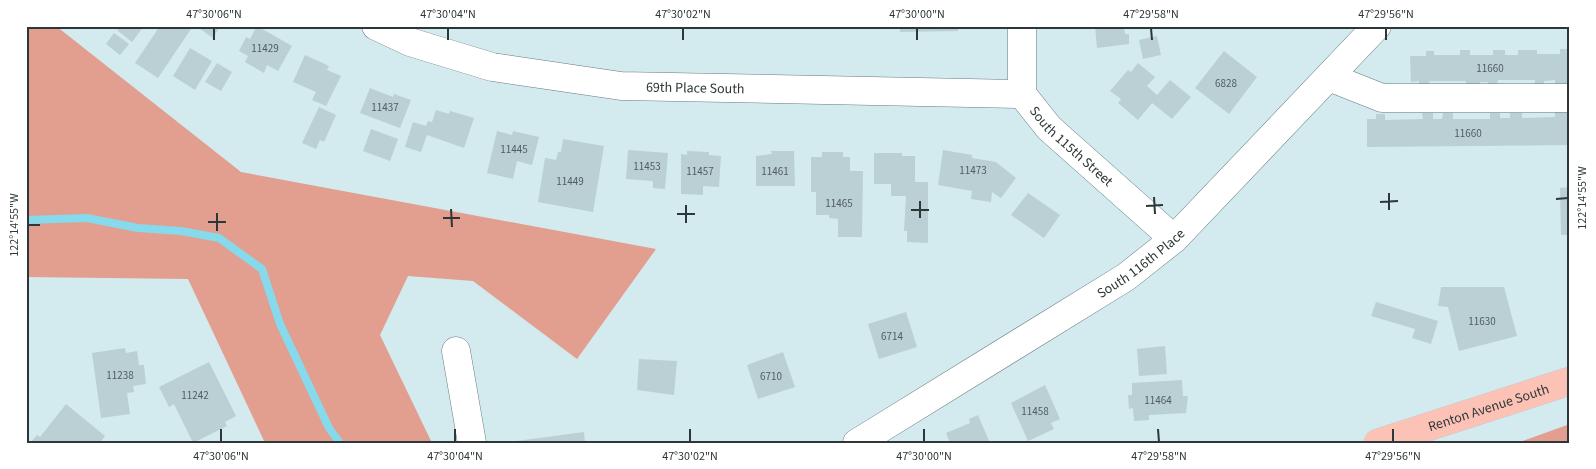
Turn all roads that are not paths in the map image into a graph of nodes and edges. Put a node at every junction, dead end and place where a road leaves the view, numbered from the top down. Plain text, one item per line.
1 (376, 26) edge
2 (1022, 26) edge
3 (1377, 26) edge
4 (1328, 77) junction
5 (1022, 94) junction
6 (1570, 98) edge
7 (1174, 239) junction
8 (456, 351) dead end
9 (1570, 381) edge
10 (472, 443) edge
11 (857, 443) edge
12 (1378, 443) edge

1 - 5 street, 69th Place South
2 - 5 street, South 115th Street
3 - 4 street, South 116th Place
4 - 6 street
4 - 7 street, South 116th Place
5 - 7 street, South 115th Street
7 - 11 street, South 116th Place
8 - 10 street
9 - 12 main road, Renton Avenue South

